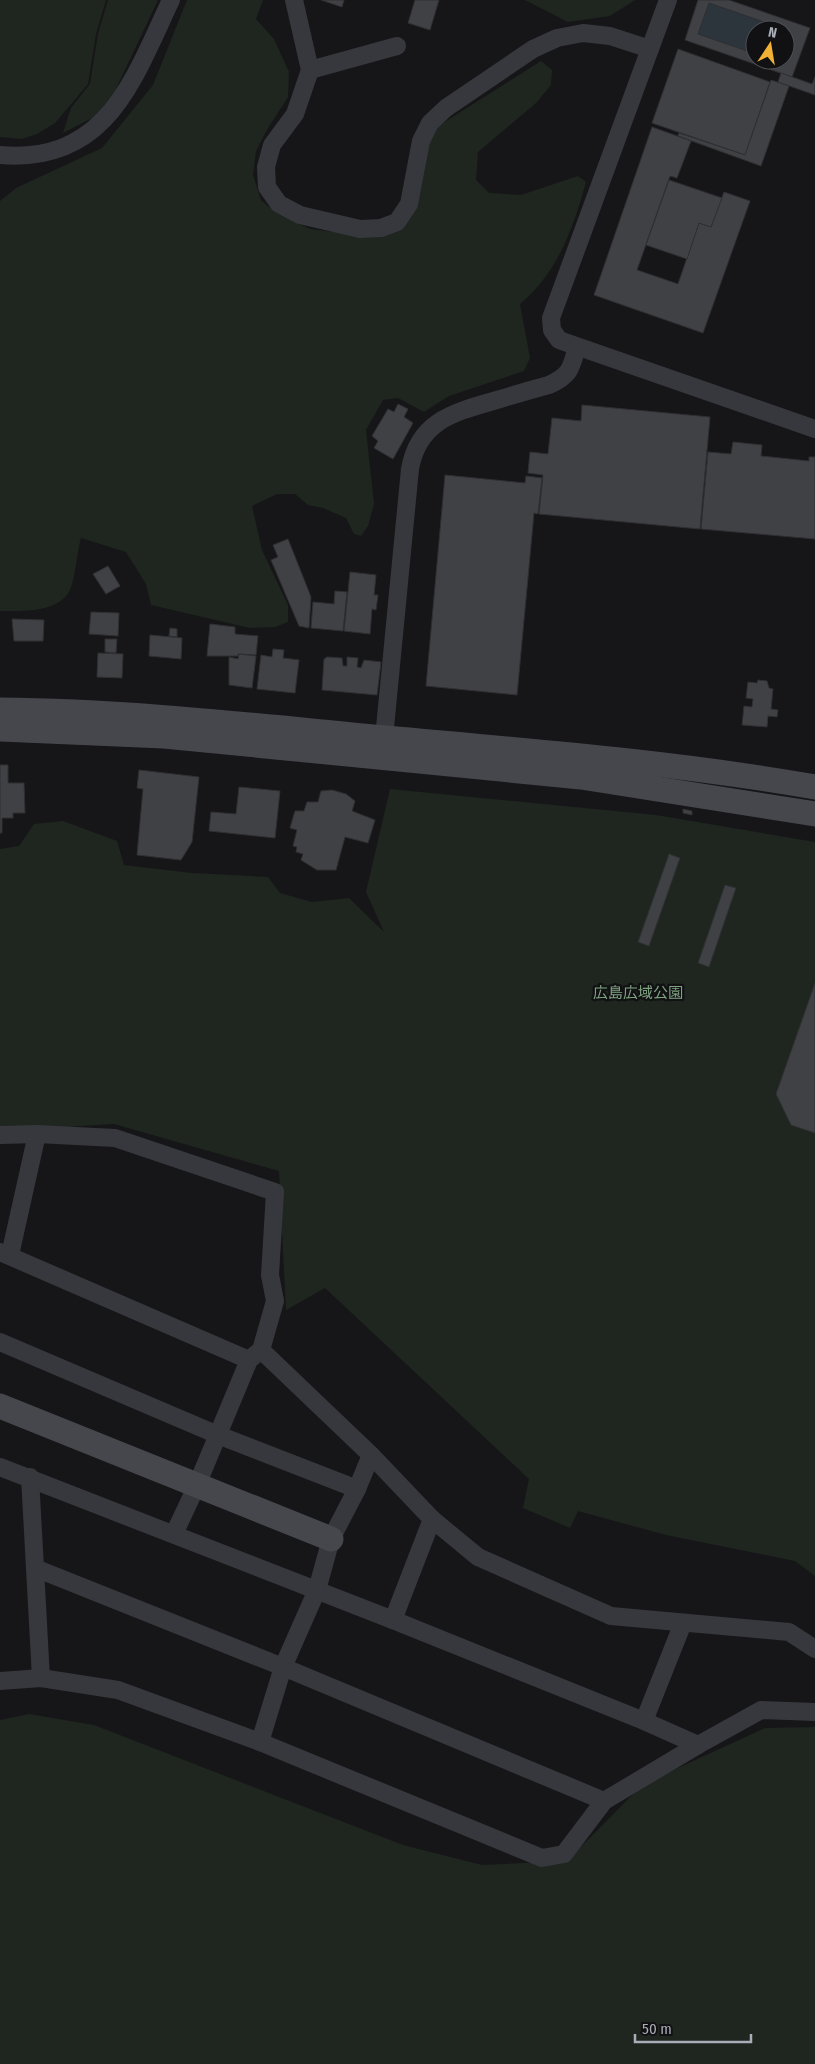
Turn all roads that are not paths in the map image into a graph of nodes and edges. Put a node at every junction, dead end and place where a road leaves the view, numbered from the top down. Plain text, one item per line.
1 (171, 0) edge
2 (294, 0) edge
3 (668, 0) edge
4 (397, 46) dead end
5 (650, 49) junction
6 (310, 70) junction
7 (0, 154) edge
8 (577, 347) junction
9 (815, 429) edge
10 (0, 710) edge
11 (0, 730) edge
12 (384, 738) junction
13 (815, 786) edge
14 (812, 813) edge
15 (37, 1134) junction
16 (0, 1135) edge
17 (5, 1254) edge
18 (0, 1342) edge
19 (255, 1355) junction
20 (0, 1406) edge
21 (218, 1435) junction
22 (371, 1455) junction
23 (0, 1467) edge
24 (30, 1477) junction
25 (197, 1485) junction
26 (357, 1489) junction
27 (432, 1519) junction
28 (174, 1534) junction
29 (331, 1539) junction
30 (35, 1568) junction
31 (317, 1590) junction
32 (393, 1620) junction
33 (684, 1622) junction
34 (815, 1648) edge
35 (283, 1667) junction
36 (41, 1678) junction
37 (0, 1681) edge
38 (815, 1712) edge
39 (644, 1721) junction
40 (260, 1742) junction
41 (698, 1745) junction
42 (604, 1801) junction

1 - 7 street
2 - 6 street
3 - 5 street
4 - 6 street
5 - 6 street
5 - 8 street
8 - 9 street
8 - 12 street
10 - 12 street
11 - 14 street
12 - 13 street
13 - 14 street
15 - 16 street
15 - 17 street
15 - 19 street
17 - 19 street
18 - 21 street
19 - 21 street
19 - 22 street
20 - 25 street
21 - 25 street
21 - 26 street
22 - 26 street
22 - 27 street
23 - 24 street
24 - 28 street
24 - 30 street
25 - 28 street
25 - 29 street
26 - 29 street
27 - 32 street
27 - 33 street
28 - 31 street
29 - 31 street
30 - 35 street
30 - 36 street
31 - 32 street
31 - 35 street
32 - 39 street
33 - 34 street
33 - 39 street
35 - 40 street
35 - 42 street
36 - 37 street
36 - 40 street
38 - 41 street
39 - 41 street
40 - 42 street
41 - 42 street

